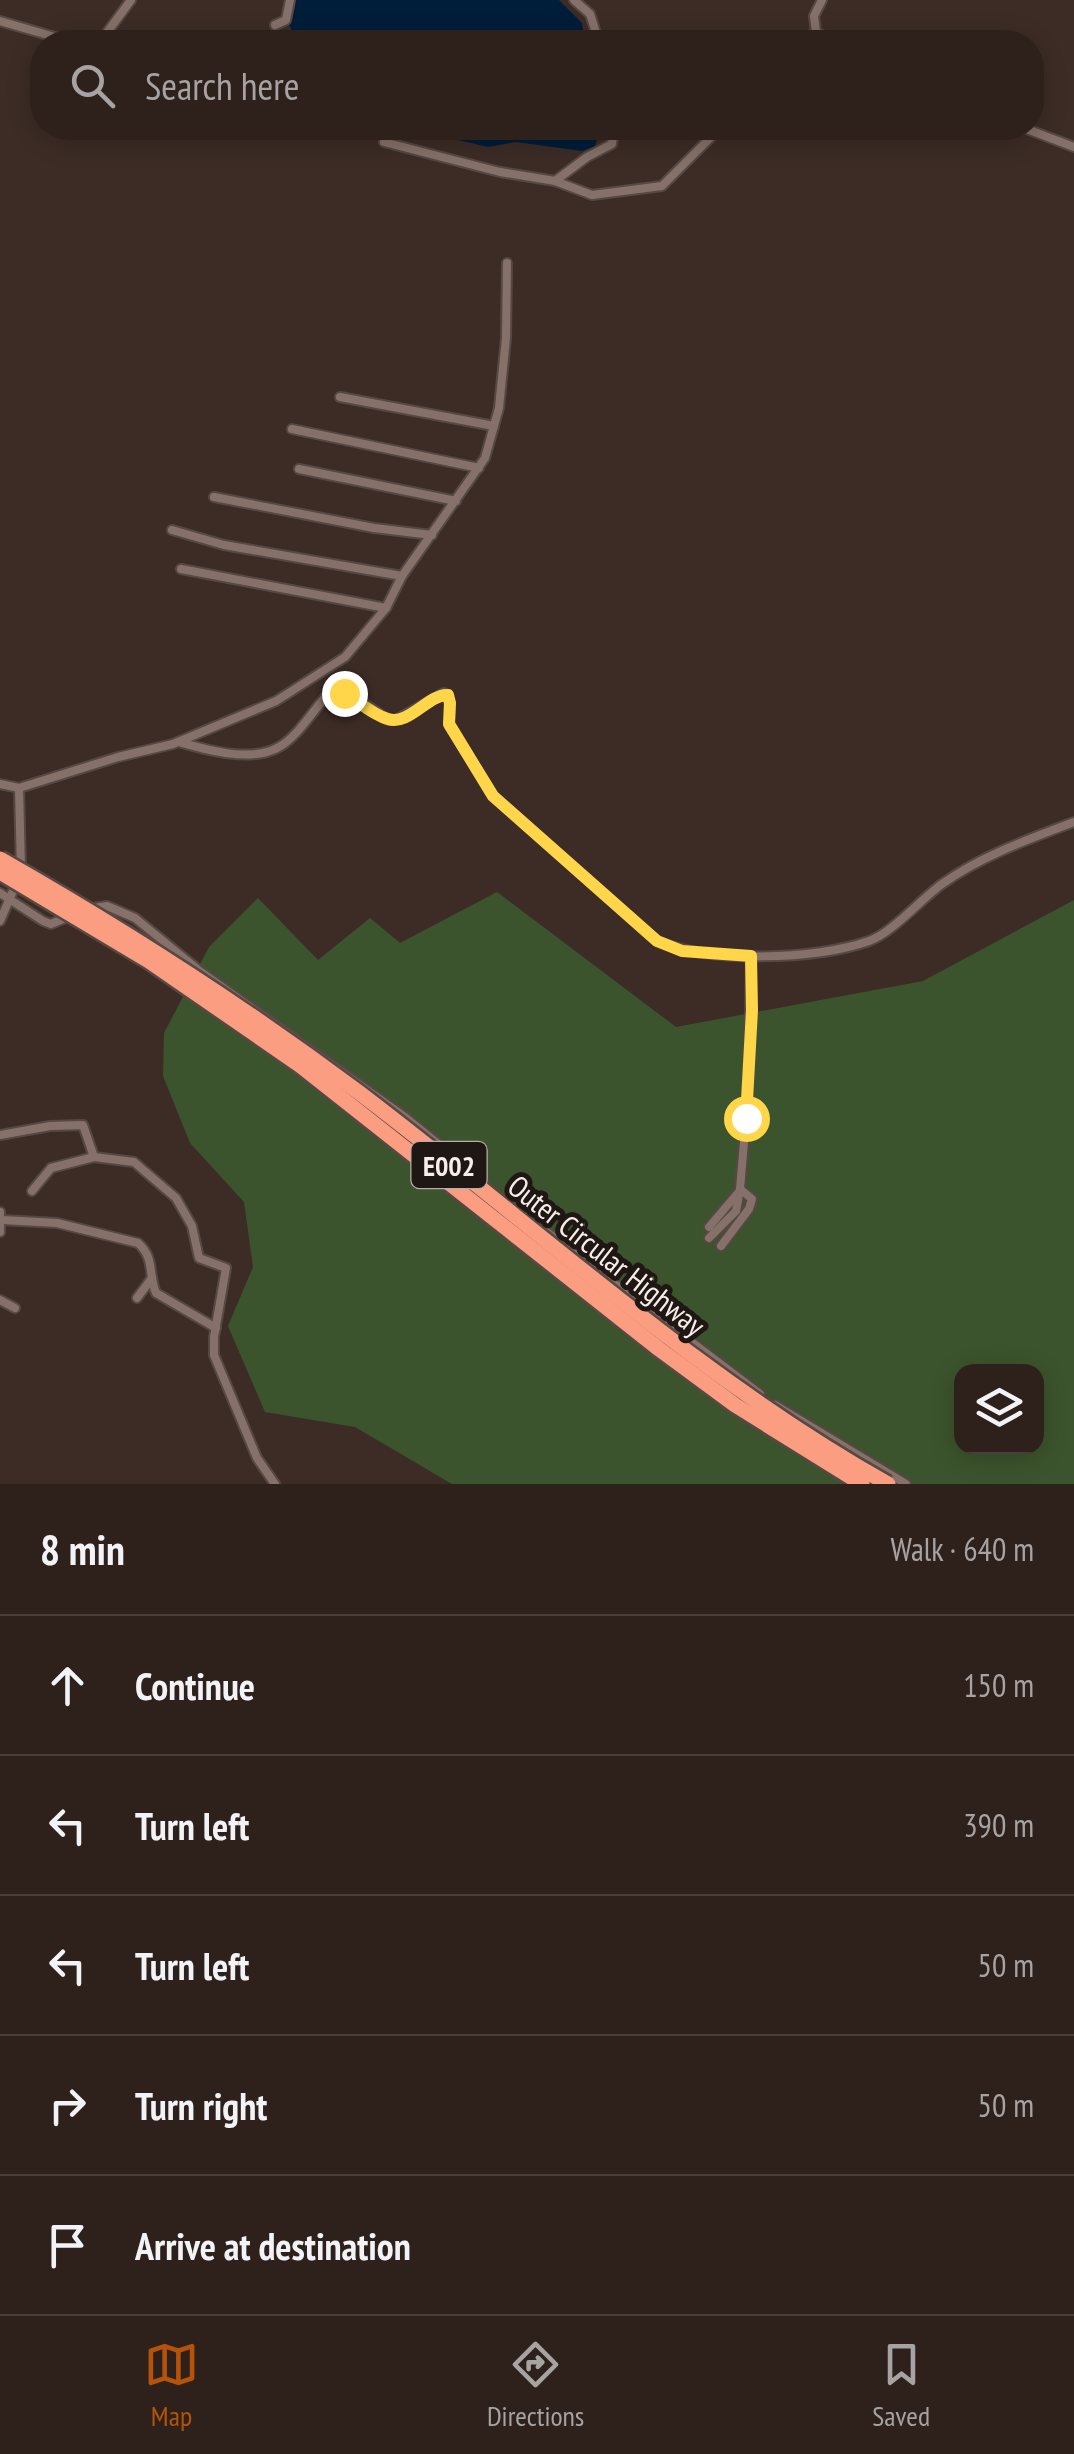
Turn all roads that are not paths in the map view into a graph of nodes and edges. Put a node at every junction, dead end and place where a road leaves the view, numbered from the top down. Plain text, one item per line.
1 (131, 0) edge
2 (290, 0) edge
3 (574, 0) edge
4 (822, 0) edge
5 (0, 20) edge
6 (275, 25) dead end
7 (33, 30) edge
8 (109, 30) edge
9 (595, 30) edge
10 (816, 30) edge
11 (1044, 136) edge
12 (612, 140) edge
13 (708, 140) edge
14 (384, 142) dead end
15 (1074, 147) edge
16 (554, 181) junction
17 (507, 263) dead end
18 (340, 397) dead end
19 (494, 426) junction
20 (292, 429) dead end
21 (479, 468) junction
22 (299, 470) dead end
23 (214, 496) dead end
24 (456, 501) junction
25 (172, 530) dead end
26 (432, 535) junction
27 (181, 569) dead end
28 (402, 576) junction
29 (386, 608) junction
30 (178, 742) junction
31 (0, 784) edge
32 (19, 788) junction
33 (1074, 822) edge
34 (0, 859) edge
35 (0, 872) edge
36 (0, 893) edge
37 (11, 899) junction
38 (0, 921) edge
39 (751, 956) junction
40 (0, 1135) edge
41 (94, 1157) junction
42 (740, 1190) junction
43 (32, 1191) dead end
44 (1, 1216) edge
45 (710, 1227) dead end
46 (0, 1232) edge
47 (709, 1238) dead end
48 (721, 1246) dead end
49 (152, 1278) junction
50 (137, 1298) dead end
51 (0, 1300) edge
52 (15, 1308) dead end
53 (216, 1328) junction
54 (275, 1484) edge
55 (862, 1484) edge
56 (888, 1484) edge
57 (906, 1484) edge

1 - 8 street
2 - 6 street
3 - 9 street
4 - 10 street
5 - 7 street
11 - 15 street
12 - 16 street
13 - 16 street
14 - 16 street
17 - 19 street
18 - 19 street
19 - 21 street
20 - 21 street
21 - 24 street
22 - 24 street
23 - 26 street
24 - 26 street
25 - 28 street
26 - 28 street
27 - 29 street
28 - 29 street
29 - 30 street
30 - 32 street
30 - 39 street
31 - 32 street
32 - 37 street
33 - 39 street
34 - 56 highway, Outer Circular Highway / E002, bridge
35 - 55 highway, Outer Circular Highway / E002, bridge
36 - 37 street
37 - 38 street
37 - 57 street
39 - 42 street
40 - 41 street
41 - 43 street
41 - 53 street
42 - 45 street
42 - 47 street
42 - 48 street
44 - 46 street
44 - 49 street
49 - 50 street
49 - 53 street
51 - 52 street
53 - 54 street

